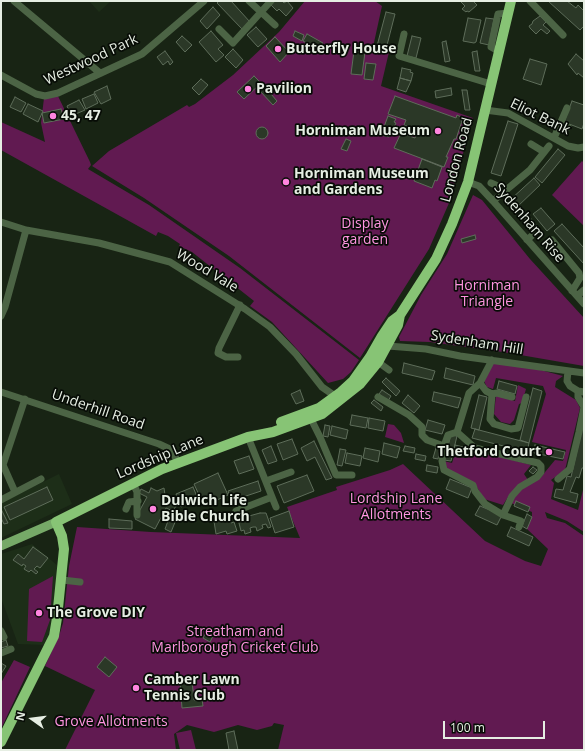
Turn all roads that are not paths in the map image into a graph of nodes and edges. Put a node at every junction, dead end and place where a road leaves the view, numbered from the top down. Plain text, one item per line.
1 (14, 1) edge
2 (204, 1) edge
3 (249, 1) edge
4 (271, 1) edge
5 (511, 1) edge
6 (530, 1) edge
7 (262, 13) junction
8 (275, 25) dead end
9 (219, 29) dead end
10 (404, 34) dead end
11 (563, 35) dead end
12 (100, 73) junction
13 (1, 75) edge
14 (491, 84) junction
15 (567, 108) dead end
16 (485, 110) junction
17 (560, 124) junction
18 (568, 127) dead end
19 (554, 138) junction
20 (531, 144) dead end
21 (584, 147) edge
22 (468, 182) junction
23 (491, 183) dead end
24 (504, 192) junction
25 (493, 201) junction
26 (528, 220) dead end
27 (1, 222) edge
28 (26, 230) junction
29 (527, 240) junction
30 (552, 240) dead end
31 (584, 290) edge
32 (574, 294) junction
33 (584, 304) edge
34 (240, 305) junction
35 (400, 315) junction
36 (1, 316) edge
37 (388, 346) junction
38 (238, 357) dead end
39 (374, 360) junction
40 (492, 360) junction
41 (389, 370) dead end
42 (568, 371) junction
43 (584, 373) edge
44 (480, 383) junction
45 (1, 392) edge
46 (581, 392) edge
47 (492, 394) junction
48 (378, 397) dead end
49 (512, 397) dead end
50 (526, 397) dead end
51 (25, 399) junction
52 (333, 401) junction
53 (311, 419) junction
54 (457, 432) junction
55 (251, 436) junction
56 (444, 446) junction
57 (178, 463) junction
58 (290, 472) dead end
59 (352, 475) dead end
60 (42, 479) dead end
61 (558, 479) dead end
62 (266, 481) junction
63 (133, 483) junction
64 (15, 492) junction
65 (272, 497) junction
66 (1, 500) edge
67 (138, 501) junction
68 (276, 507) dead end
69 (126, 509) dead end
70 (236, 511) dead end
71 (137, 515) dead end
72 (503, 515) junction
73 (56, 522) junction
74 (519, 527) dead end
75 (1, 546) edge
76 (62, 580) junction
77 (80, 582) dead end
78 (11, 649) dead end
79 (1, 653) edge
80 (4, 728) edge
81 (1, 742) edge

1 - 12 street
2 - 12 street, Westwood Park
3 - 7 street
4 - 7 street
5 - 14 highway, London Road
6 - 11 street
7 - 8 street
7 - 9 street
10 - 14 street
12 - 13 street, Westwood Park
14 - 16 highway, London Road
15 - 17 street
16 - 19 street, Eliot Bank
16 - 22 highway, London Road
17 - 18 street
17 - 19 street
19 - 21 street, Eliot Bank
20 - 24 street
22 - 25 street, Sydenham Rise
22 - 35 highway, London Road
23 - 24 street
24 - 25 street
25 - 29 street, Sydenham Rise
26 - 29 street
27 - 28 street, Wood Vale
28 - 34 street, Wood Vale
28 - 36 street
29 - 32 street, Sydenham Rise
30 - 32 street
31 - 32 street
32 - 33 street, Sydenham Rise
34 - 38 street
34 - 52 street, Wood Vale
35 - 37 highway, London Road
35 - 39 highway, London Road
37 - 39 highway, London Road
37 - 40 street, Sydenham Hill
39 - 41 street
39 - 52 highway, London Road
40 - 42 street, Sydenham Hill
40 - 44 street
42 - 43 street, Sydenham Hill
42 - 46 street
44 - 47 street
44 - 54 street
45 - 51 street, Underhill Road
46 - 61 street
47 - 49 street
47 - 50 street
48 - 56 street
51 - 57 street, Underhill Road
51 - 64 street
52 - 53 highway, Lordship Lane
52 - 55 highway, London Road
53 - 55 highway, Lordship Lane
53 - 59 street
54 - 56 street
54 - 72 street
55 - 57 highway, Lordship Lane
55 - 62 street
56 - 72 street
57 - 63 highway, Lordship Lane
58 - 62 street
60 - 64 street
62 - 65 street
63 - 67 street
63 - 73 highway, Lordship Lane
64 - 66 street
65 - 68 street
65 - 70 street
67 - 69 street
67 - 71 street
72 - 74 street
73 - 75 main road, Lordship Lane
73 - 76 highway
76 - 77 street
76 - 80 highway
78 - 79 street
80 - 81 highway

